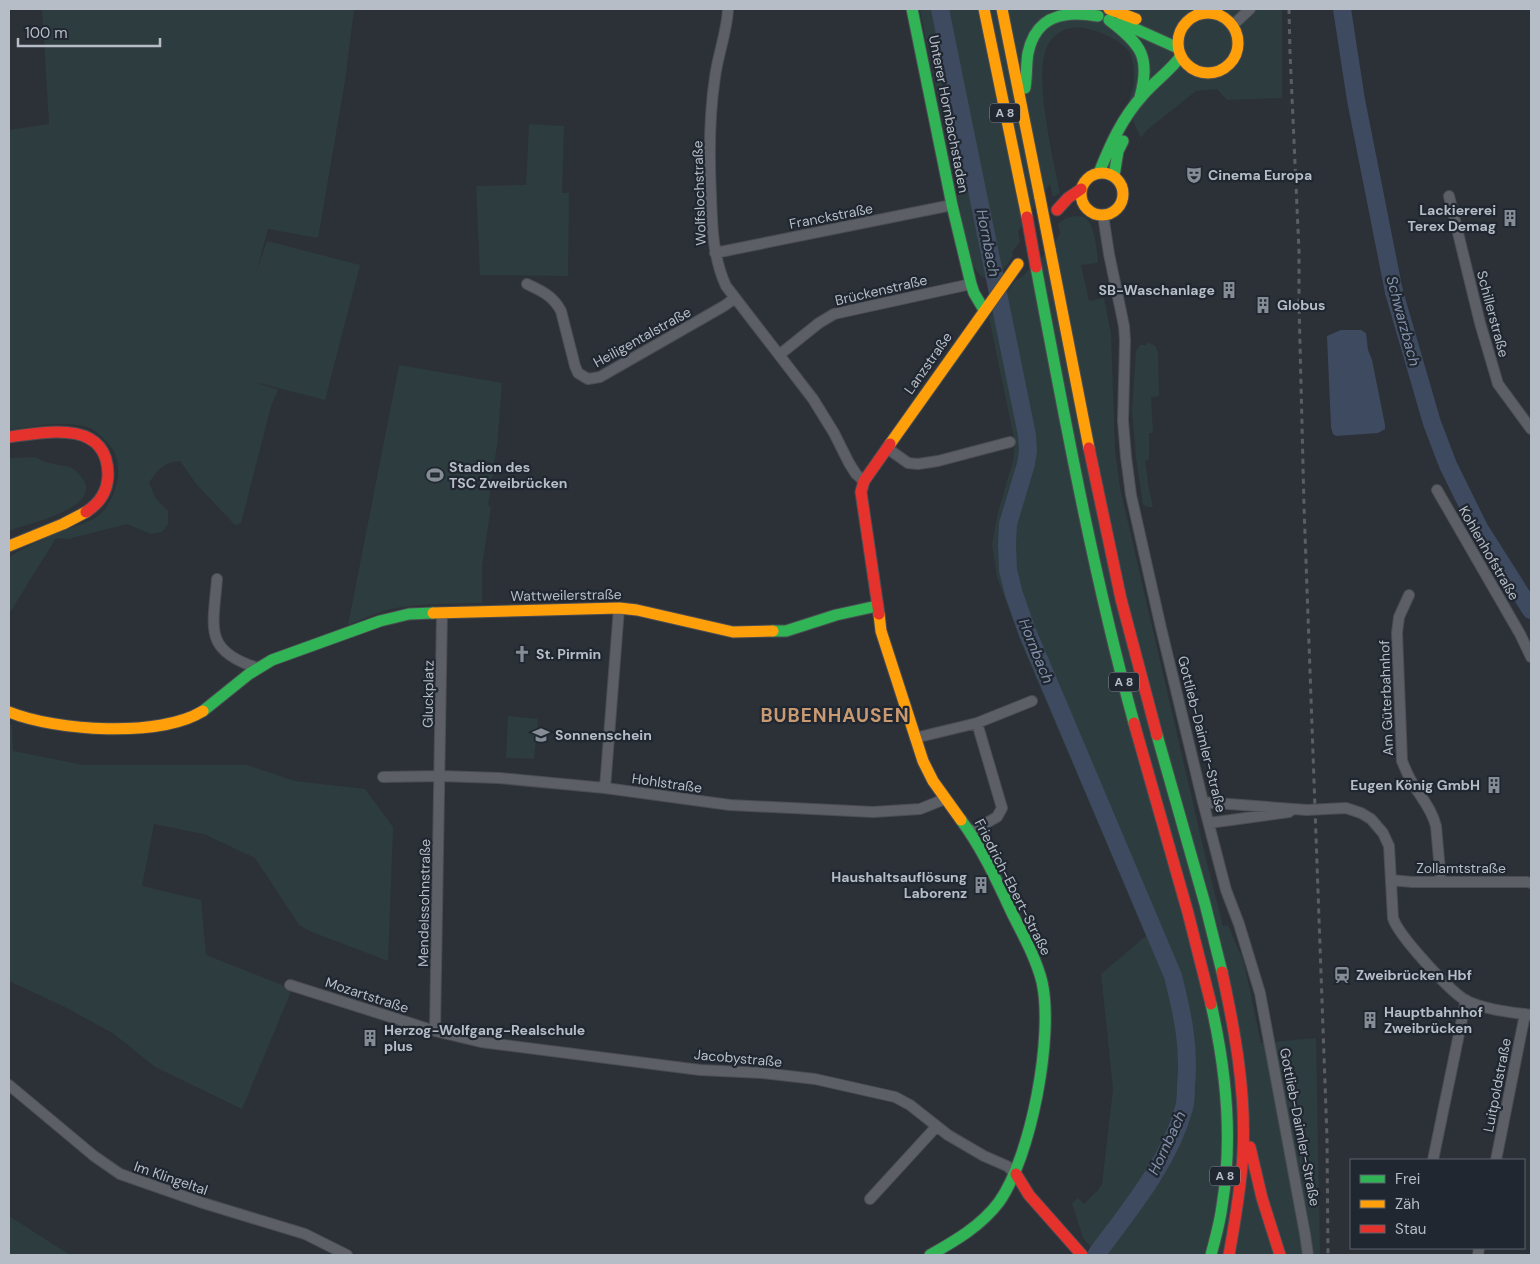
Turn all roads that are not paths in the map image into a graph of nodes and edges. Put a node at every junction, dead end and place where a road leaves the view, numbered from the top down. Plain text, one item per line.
1 (728, 9) edge
2 (912, 9) edge
3 (984, 9) edge
4 (1002, 9) edge
5 (1182, 9) edge
6 (1250, 9) edge
7 (1199, 11) edge
8 (1105, 15) edge
9 (1232, 25) junction
10 (1182, 28) junction
11 (1180, 52) junction
12 (1194, 70) junction
13 (1140, 97) junction
14 (1021, 104) junction
15 (1099, 172) junction
16 (1114, 176) junction
17 (1081, 189) junction
18 (1449, 196) dead end
19 (952, 205) junction
20 (1088, 210) junction
21 (1103, 215) junction
22 (715, 253) junction
23 (1015, 267) dead end
24 (527, 284) dead end
25 (971, 284) junction
26 (735, 298) junction
27 (984, 309) junction
28 (779, 355) junction
29 (1531, 429) edge
30 (9, 438) edge
31 (1010, 442) dead end
32 (887, 448) junction
33 (864, 481) junction
34 (1437, 490) dead end
35 (9, 546) edge
36 (217, 579) dead end
37 (1408, 595) dead end
38 (877, 606) junction
39 (619, 608) junction
40 (442, 613) junction
41 (1531, 657) edge
42 (258, 668) junction
43 (1032, 701) dead end
44 (9, 712) edge
45 (977, 723) junction
46 (915, 738) junction
47 (440, 776) junction
48 (383, 777) dead end
49 (605, 788) junction
50 (945, 799) junction
51 (1203, 802) junction
52 (1307, 810) junction
53 (1209, 823) junction
54 (970, 832) junction
55 (1391, 880) junction
56 (1441, 882) junction
57 (1531, 884) edge
58 (290, 985) dead end
59 (1466, 1000) junction
60 (1528, 1015) edge
61 (435, 1031) junction
62 (9, 1085) edge
63 (1244, 1123) junction
64 (936, 1127) junction
65 (1433, 1159) edge
66 (1496, 1159) edge
67 (1016, 1174) junction
68 (870, 1199) dead end
69 (1080, 1253) edge
70 (348, 1255) edge
71 (930, 1255) edge
72 (1211, 1255) edge
73 (1229, 1255) edge
74 (1280, 1255) edge
75 (1308, 1255) edge

1 - 22 street, Wolfslochstraße
2 - 19 main road, Unterer Hornbachstaden
3 - 72 main road, A 8, bridge
4 - 14 main road, A 8
5 - 10 main road
6 - 9 street
7 - 9 main road
7 - 10 main road
8 - 10 main road
8 - 11 main road
8 - 13 main road
8 - 14 main road
9 - 12 main road
10 - 11 main road
11 - 12 main road
11 - 13 main road
12 - 16 main road
13 - 15 main road
14 - 63 main road, A 8, bridge
15 - 16 main road
15 - 17 main road
16 - 21 main road
17 - 20 main road
17 - 20 main road
18 - 29 street, Schillerstraße
19 - 22 street, Franckstraße
19 - 25 main road, Unterer Hornbachstaden
20 - 21 main road
21 - 51 street, Gottlieb-Daimler-Straße
22 - 26 street, Wolfslochstraße
23 - 27 main road, Lanzstraße
24 - 26 street, Heiligentalstraße
25 - 27 main road, Unterer Hornbachstaden
25 - 28 street, Brückenstraße
26 - 28 street, Wolfslochstraße
27 - 32 main road, Lanzstraße
28 - 33 street, Wolfslochstraße
30 - 35 main road
31 - 32 street
32 - 33 main road, Lanzstraße
33 - 38 main road, Friedrich-Ebert-Straße
34 - 41 street, Kohlenhofstraße
36 - 42 street
37 - 56 street, Am Güterbahnhof
38 - 39 main road, Wattweilerstraße
38 - 46 main road, Friedrich-Ebert-Straße
39 - 40 main road, Wattweilerstraße
39 - 49 street
40 - 42 main road, Wattweilerstraße
40 - 47 street, Gluckplatz
42 - 44 main road, Wattweilerstraße
43 - 45 street
45 - 46 street
45 - 54 street
46 - 50 main road, Friedrich-Ebert-Straße
47 - 48 street, Hohlstraße
47 - 49 street, Hohlstraße
47 - 61 street, Mendelssohnstraße
49 - 50 street, Hohlstraße
50 - 54 main road, Friedrich-Ebert-Straße
51 - 52 street
51 - 53 street, Gottlieb-Daimler-Straße
52 - 53 street
52 - 55 street
53 - 75 street, Gottlieb-Daimler-Straße
54 - 67 main road, Friedrich-Ebert-Straße
55 - 56 street, Zollamtstraße
55 - 59 street
56 - 57 street, Zollamtstraße
58 - 61 street, Mozartstraße
59 - 60 street
59 - 65 street
60 - 66 street, Luitpoldstraße
61 - 64 street, Jacobystraße
62 - 70 street, Im Klingeltal
63 - 73 main road, A 8
63 - 74 main road
64 - 67 street, Jacobystraße
64 - 68 street
67 - 69 main road
67 - 71 main road, Friedrich-Ebert-Straße

